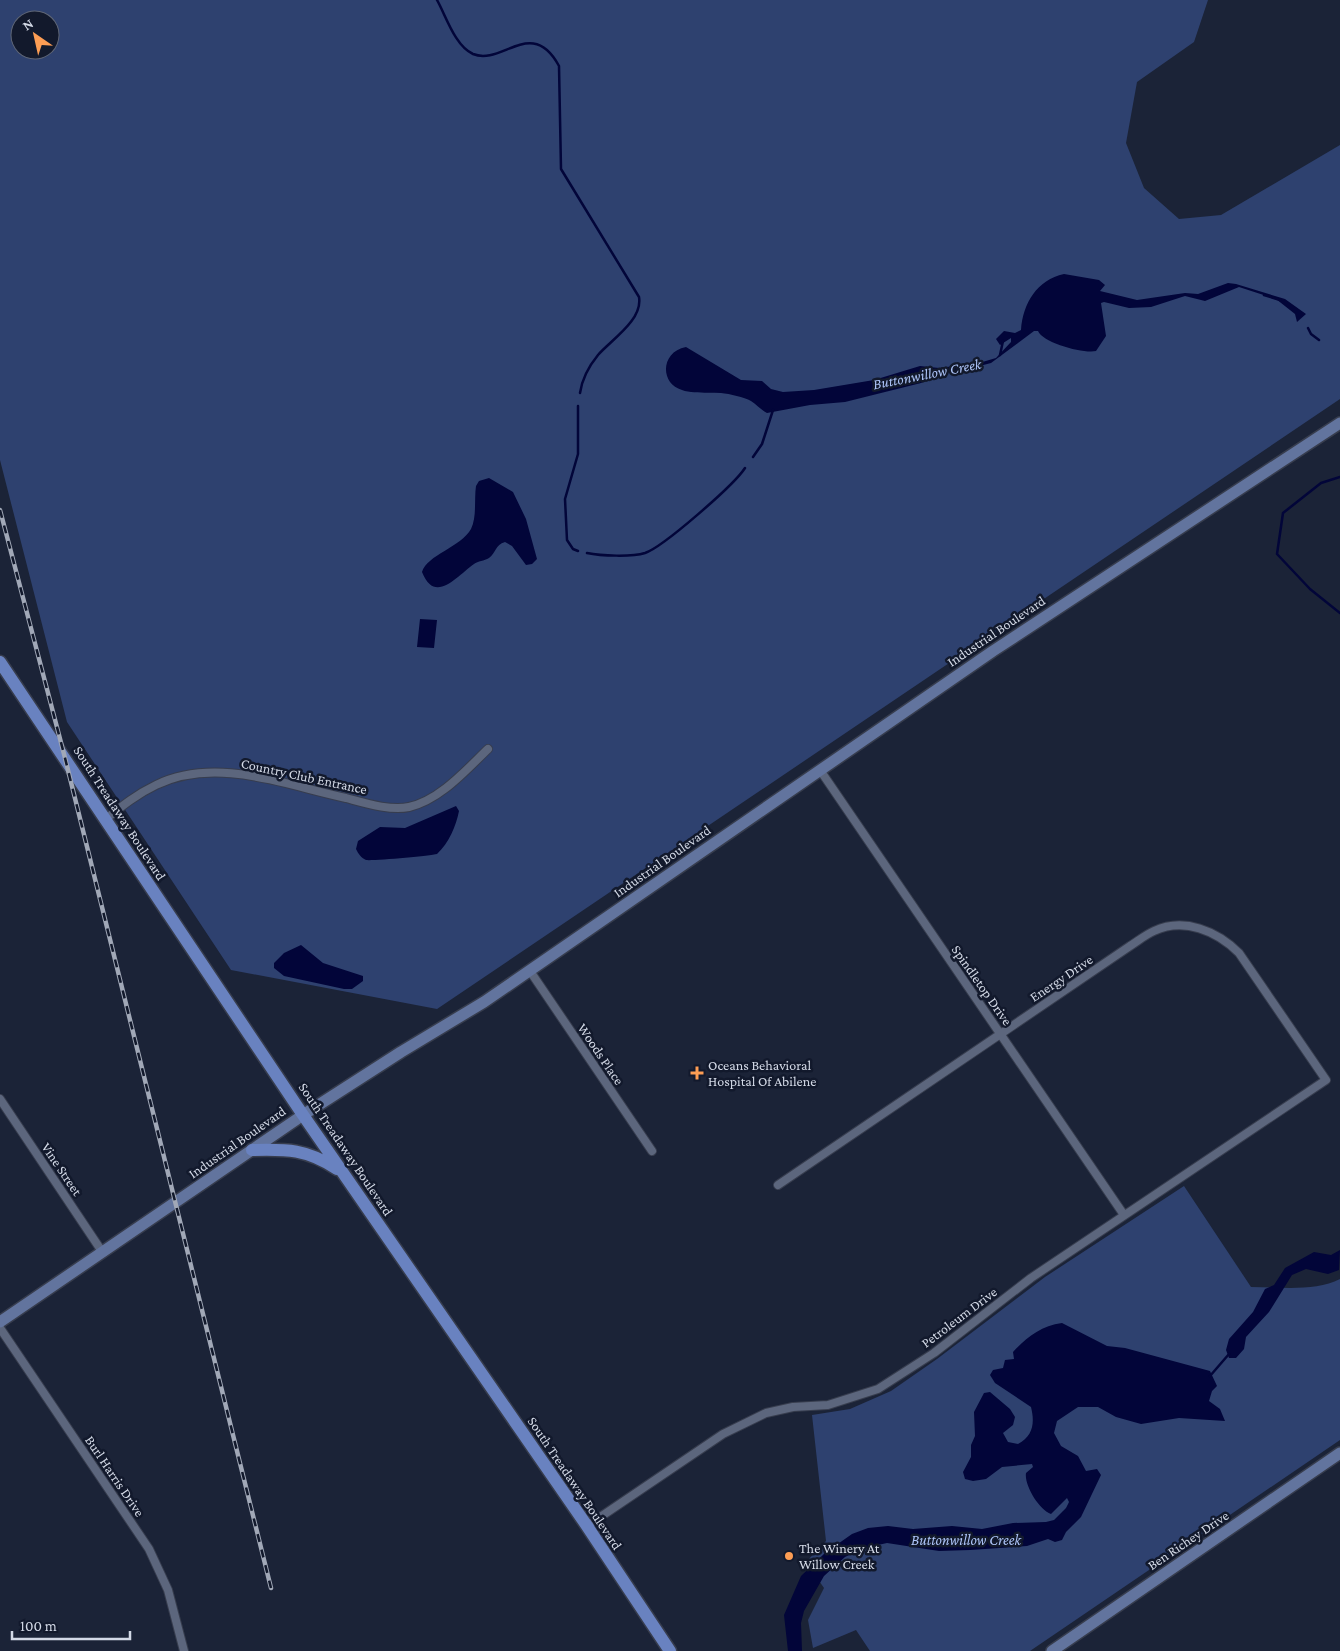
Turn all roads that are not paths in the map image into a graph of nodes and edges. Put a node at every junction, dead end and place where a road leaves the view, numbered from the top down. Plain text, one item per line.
1 (1340, 422) edge
2 (0, 662) edge
3 (488, 749) dead end
4 (820, 770) junction
5 (106, 819) junction
6 (530, 971) junction
7 (1001, 1034) junction
8 (1326, 1080) joint
9 (0, 1099) edge
10 (303, 1115) junction
11 (252, 1150) junction
12 (652, 1151) dead end
13 (343, 1172) junction
14 (778, 1186) dead end
15 (1124, 1215) junction
16 (103, 1253) junction
17 (0, 1322) edge
18 (0, 1328) edge
19 (1340, 1452) edge
20 (587, 1526) junction
21 (184, 1651) edge
22 (670, 1651) edge
23 (1052, 1651) edge

1 - 4 main road, Industrial Boulevard
2 - 5 main road, South Treadaway Boulevard
3 - 5 street, Country Club Entrance
4 - 6 main road, Industrial Boulevard
4 - 7 street, Spindletop Drive
5 - 10 main road, South Treadaway Boulevard
6 - 10 main road, Industrial Boulevard
6 - 12 street, Woods Place
7 - 8 street, Energy Drive
7 - 14 street, Energy Drive
7 - 15 street, Spindletop Drive
8 - 15 street, Petroleum Drive
9 - 16 street, Vine Street
10 - 11 main road, Industrial Boulevard
10 - 13 main road, South Treadaway Boulevard
11 - 13 main road
11 - 16 main road, Industrial Boulevard
13 - 20 main road, South Treadaway Boulevard
15 - 20 street, Petroleum Drive
16 - 17 main road, Industrial Boulevard
18 - 21 street, Burl Harris Drive
19 - 23 main road, Ben Richey Drive
20 - 22 main road, South Treadaway Boulevard

